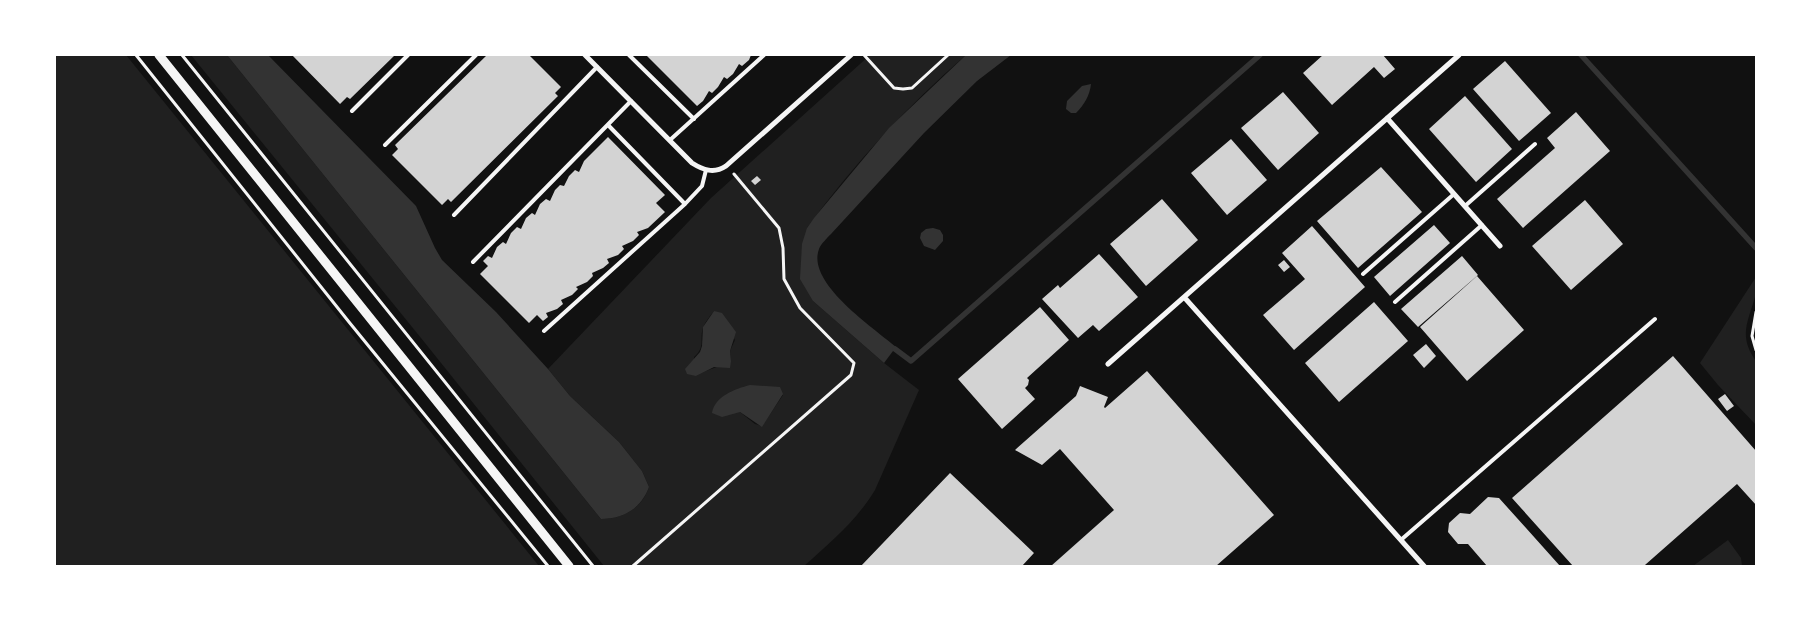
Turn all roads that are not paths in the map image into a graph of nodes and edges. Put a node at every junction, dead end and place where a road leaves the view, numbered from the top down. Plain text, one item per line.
1 (159, 55) edge
2 (408, 55) edge
3 (476, 55) edge
4 (629, 55) edge
5 (764, 55) edge
6 (851, 55) edge
7 (1459, 55) edge
8 (587, 56) edge
9 (597, 67) junction
10 (631, 101) junction
11 (352, 111) dead end
12 (1387, 118) junction
13 (694, 119) junction
14 (608, 125) junction
15 (670, 140) junction
16 (1535, 144) dead end
17 (385, 145) dead end
18 (706, 170) junction
19 (1454, 194) junction
20 (685, 204) junction
21 (1465, 206) junction
22 (454, 215) dead end
23 (1482, 225) junction
24 (1500, 246) dead end
25 (473, 262) dead end
26 (1364, 274) dead end
27 (1184, 297) junction
28 (1395, 302) dead end
29 (1655, 319) dead end
30 (544, 331) dead end
31 (1108, 364) dead end
32 (1402, 539) junction
33 (569, 566) edge
34 (1424, 566) edge

1 - 33 street
2 - 11 lane
3 - 17 lane
4 - 13 lane
5 - 13 lane
6 - 18 street
7 - 12 street
8 - 9 street
9 - 10 street
9 - 22 lane
10 - 14 lane
10 - 15 street
12 - 19 street
12 - 27 street
13 - 15 lane
14 - 20 lane
14 - 25 lane
15 - 18 street
16 - 21 lane
18 - 20 lane
19 - 21 street
19 - 26 lane
20 - 30 lane
21 - 23 street
23 - 24 street
23 - 28 lane
27 - 31 street
27 - 32 street
29 - 32 lane
32 - 34 street

